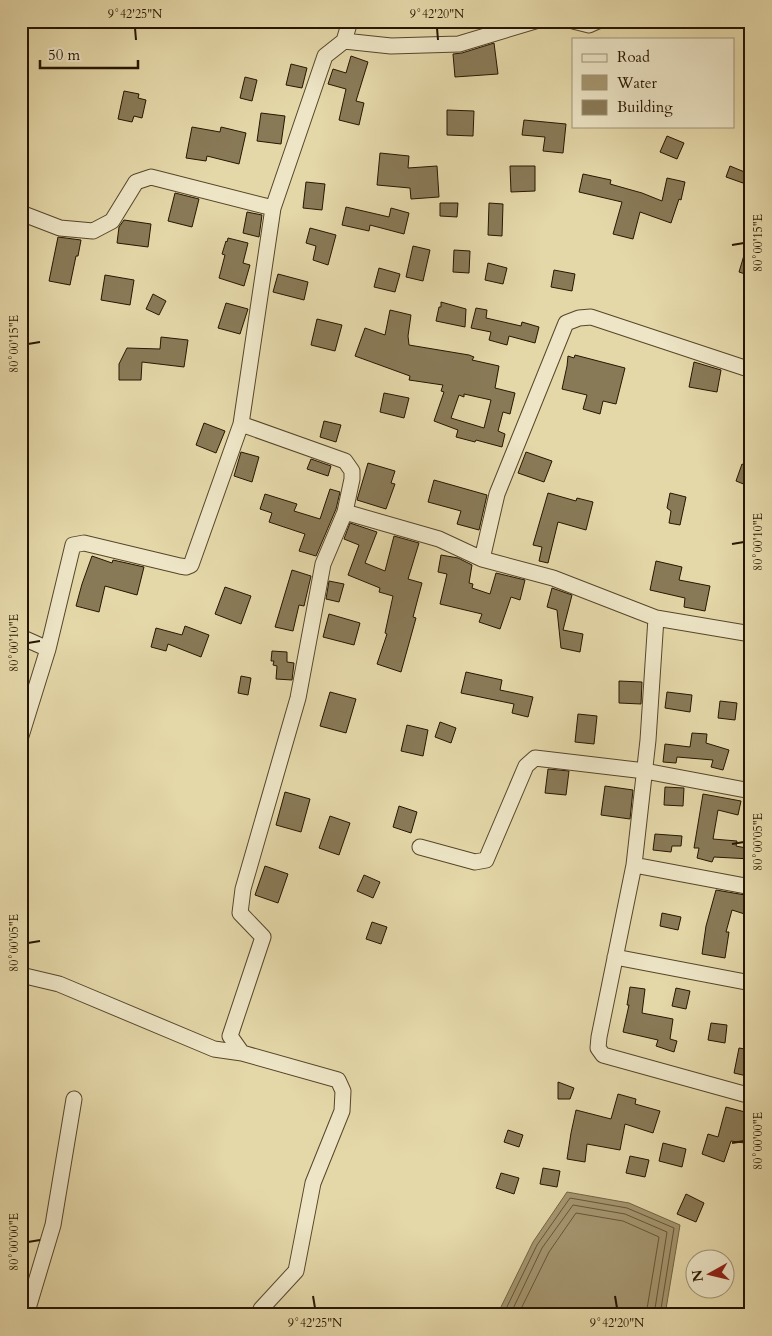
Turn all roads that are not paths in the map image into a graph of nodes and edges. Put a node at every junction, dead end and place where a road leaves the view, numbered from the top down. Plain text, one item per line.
1 (350, 21) edge
2 (535, 21) edge
3 (573, 21) edge
4 (598, 21) edge
5 (344, 40) junction
6 (273, 208) junction
7 (21, 213) edge
8 (751, 370) edge
9 (241, 424) junction
10 (345, 512) junction
11 (482, 559) junction
12 (656, 618) junction
13 (751, 634) edge
14 (21, 637) edge
15 (48, 649) junction
16 (21, 736) edge
17 (645, 771) junction
18 (751, 791) edge
19 (420, 847) dead end
20 (634, 865) junction
21 (751, 887) edge
22 (615, 957) junction
23 (21, 975) edge
24 (751, 983) edge
25 (242, 1053) junction
26 (751, 1096) edge
27 (74, 1099) dead end
28 (26, 1315) edge
29 (260, 1315) edge

1 - 5 street
2 - 5 street
3 - 4 street
5 - 6 street
6 - 7 street
6 - 9 street
8 - 11 street
9 - 10 street
9 - 15 street
10 - 11 street
10 - 25 street
11 - 12 street
12 - 13 street
12 - 17 street
14 - 15 street
15 - 16 street
17 - 18 street
17 - 19 street
17 - 20 street
20 - 21 street
20 - 22 street
22 - 24 street
22 - 26 street
23 - 25 street
25 - 29 street
27 - 28 street

